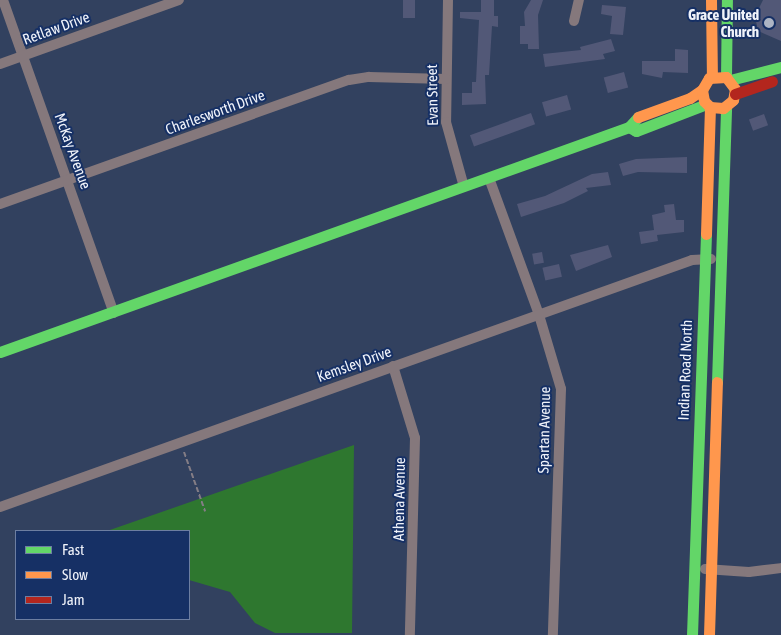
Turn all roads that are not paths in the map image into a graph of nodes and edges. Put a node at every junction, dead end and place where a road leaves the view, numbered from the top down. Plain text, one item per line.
1 (3, 0) edge
2 (179, 0) edge
3 (448, 0) edge
4 (579, 0) edge
5 (711, 0) edge
6 (727, 0) edge
7 (574, 21) dead end
8 (23, 56) junction
9 (0, 64) edge
10 (781, 67) edge
11 (712, 76) junction
12 (728, 78) junction
13 (781, 78) edge
14 (446, 79) junction
15 (702, 90) junction
16 (736, 94) junction
17 (708, 106) junction
18 (726, 107) junction
19 (629, 127) junction
20 (490, 178) junction
21 (68, 181) junction
22 (464, 187) junction
23 (0, 204) edge
24 (703, 259) junction
25 (720, 259) junction
26 (114, 313) junction
27 (539, 315) junction
28 (0, 352) edge
29 (393, 366) junction
30 (0, 507) edge
31 (781, 568) edge
32 (694, 569) junction
33 (710, 569) junction
34 (410, 635) edge
35 (553, 635) edge
36 (692, 635) edge
37 (708, 635) edge

1 - 8 street, McKay Avenue
2 - 8 street, Retlaw Drive
3 - 14 street, Evan Street
4 - 7 street
5 - 11 main road
6 - 12 main road
8 - 9 street, Retlaw Drive
8 - 21 street, McKay Avenue
10 - 12 main road
11 - 12 main road
11 - 15 main road
12 - 16 main road
13 - 16 main road
14 - 21 street, Charlesworth Drive
14 - 22 street, Evan Street
15 - 17 main road, Indian Road North
15 - 19 main road
16 - 18 main road
17 - 18 main road
17 - 19 main road
17 - 24 main road, Indian Road North
18 - 25 main road, Indian Road North
19 - 20 main road
20 - 22 main road
20 - 27 street, Spartan Avenue
21 - 23 street, Charlesworth Drive
21 - 26 street, McKay Avenue
22 - 26 main road
24 - 25 street, Kemsley Drive
24 - 27 street, Kemsley Drive
24 - 32 main road, Indian Road North
25 - 33 main road, Indian Road North
26 - 28 main road
27 - 29 street, Kemsley Drive
27 - 35 street, Spartan Avenue
29 - 30 street, Kemsley Drive
29 - 34 street, Athena Avenue
31 - 33 street
32 - 33 street
32 - 36 main road, Indian Road North
33 - 37 main road, Indian Road North

